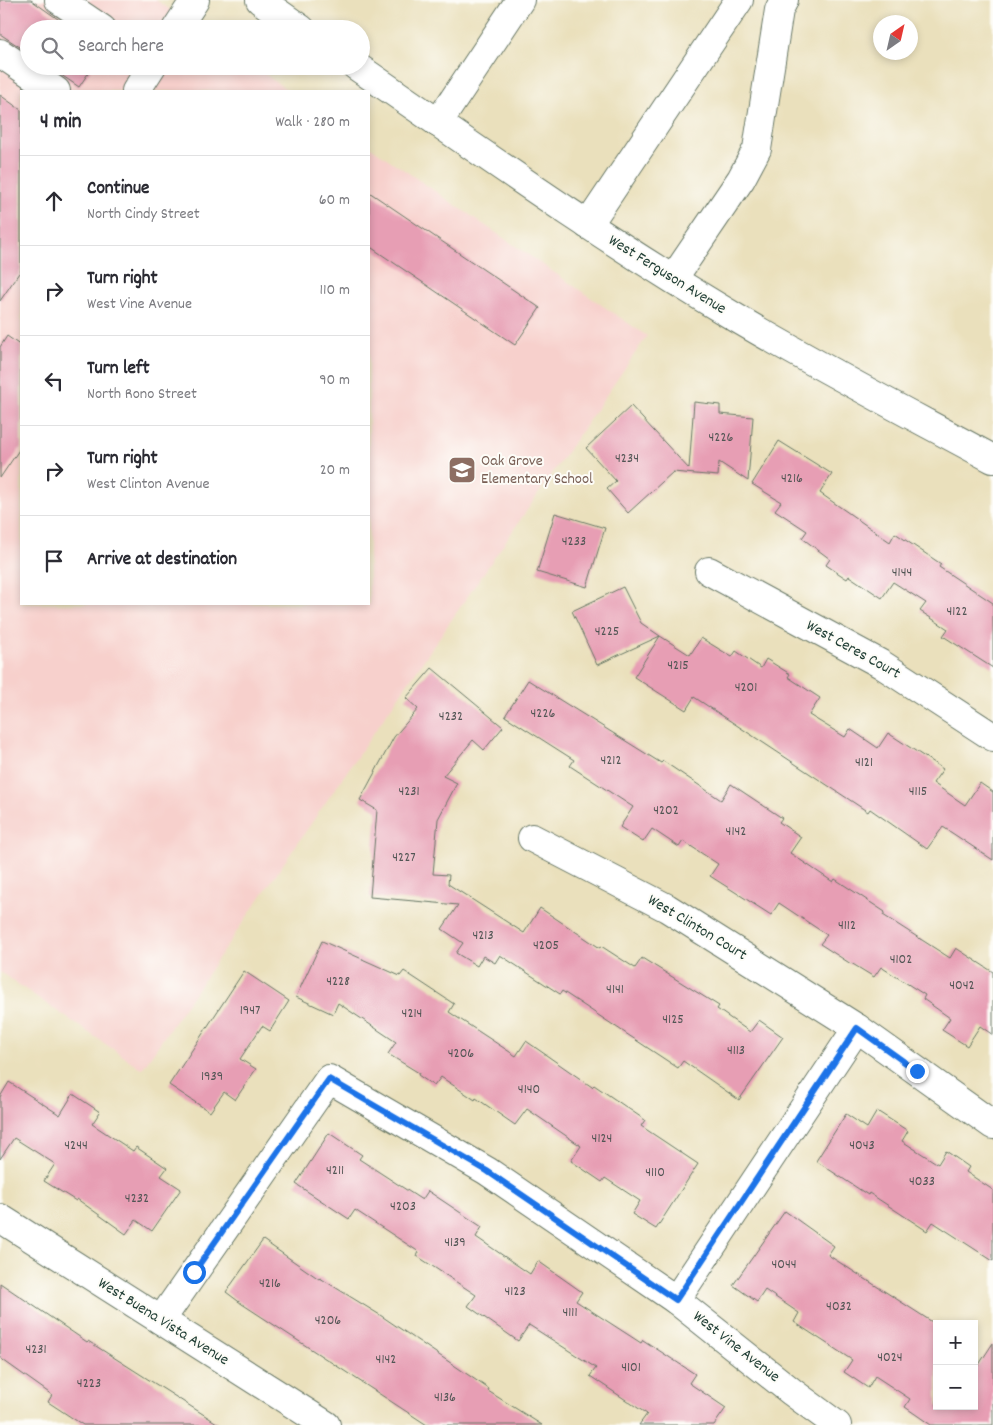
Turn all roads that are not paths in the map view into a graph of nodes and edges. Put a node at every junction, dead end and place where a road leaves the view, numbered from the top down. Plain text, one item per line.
1 (59, 0) edge
2 (195, 0) edge
3 (260, 0) edge
4 (520, 0) edge
5 (739, 0) edge
6 (784, 0) edge
7 (89, 20) edge
8 (182, 20) edge
9 (289, 20) edge
10 (0, 53) edge
11 (20, 67) edge
12 (32, 75) edge
13 (146, 75) edge
14 (369, 75) edge
15 (55, 90) edge
16 (137, 90) edge
17 (438, 123) junction
18 (588, 225) junction
19 (673, 279) junction
20 (993, 459) edge
21 (708, 571) dead end
22 (993, 737) edge
23 (532, 838) dead end
24 (857, 1028) junction
25 (993, 1125) edge
26 (0, 1218) edge
27 (676, 1300) junction
28 (161, 1320) junction
29 (326, 1425) edge
30 (837, 1425) edge

1 - 7 street
2 - 8 street
3 - 9 street
4 - 17 street
5 - 18 street
6 - 19 street
10 - 11 street
12 - 15 street
13 - 16 street
14 - 17 street, West Ferguson Avenue
17 - 18 street, West Ferguson Avenue
18 - 19 street, West Ferguson Avenue
19 - 20 street, West Ferguson Avenue
21 - 22 street, West Ceres Court
23 - 24 street, West Clinton Court
24 - 25 street, West Clinton Court
24 - 27 street
26 - 28 street, West Buena Vista Avenue
27 - 28 street, West Vine Avenue
27 - 30 street, West Vine Avenue
28 - 29 street, West Buena Vista Avenue

